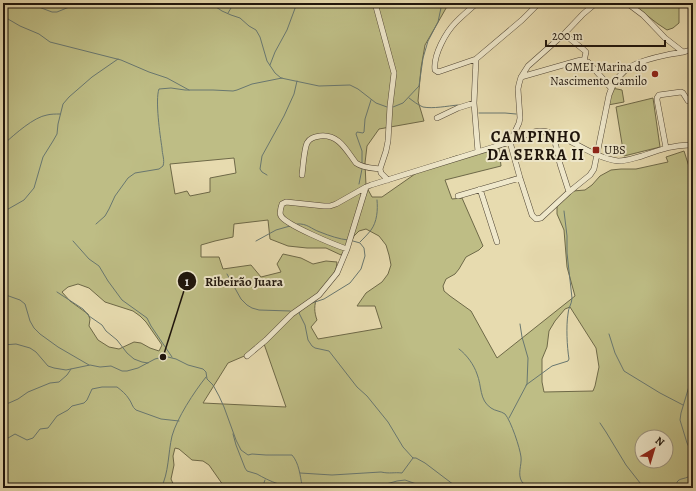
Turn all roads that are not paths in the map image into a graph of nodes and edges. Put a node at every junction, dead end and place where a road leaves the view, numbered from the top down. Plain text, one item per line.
1 (375, 3) edge
2 (477, 3) edge
3 (539, 3) edge
4 (596, 3) edge
5 (627, 3) edge
6 (564, 34) junction
7 (692, 50) edge
8 (683, 52) junction
9 (476, 59) junction
10 (584, 61) junction
11 (521, 77) junction
12 (611, 88) junction
13 (693, 100) edge
14 (474, 103) junction
15 (437, 118) dead end
16 (553, 133) junction
17 (510, 142) junction
18 (693, 145) edge
19 (666, 148) junction
20 (478, 152) junction
21 (598, 152) junction
22 (380, 169) junction
23 (302, 175) dead end
24 (520, 178) junction
25 (388, 180) junction
26 (366, 187) junction
27 (480, 190) junction
28 (569, 192) junction
29 (458, 196) dead end
30 (497, 242) dead end
31 (347, 250) junction
32 (247, 356) dead end

1 - 22 street
2 - 9 street
3 - 9 street
4 - 6 street
5 - 8 street
6 - 10 street
6 - 11 street
7 - 8 street
8 - 12 street
9 - 14 street
10 - 11 street
10 - 12 street
11 - 17 street
12 - 21 street
13 - 19 street
14 - 15 street
14 - 20 street
16 - 17 street
16 - 21 street
16 - 28 street
17 - 20 street
17 - 24 street
18 - 19 street
19 - 21 street
20 - 25 street
21 - 28 street
22 - 23 street
22 - 25 street
24 - 27 street
24 - 28 street
25 - 26 street
26 - 31 street
26 - 31 street
27 - 29 street
27 - 30 street
31 - 32 street

